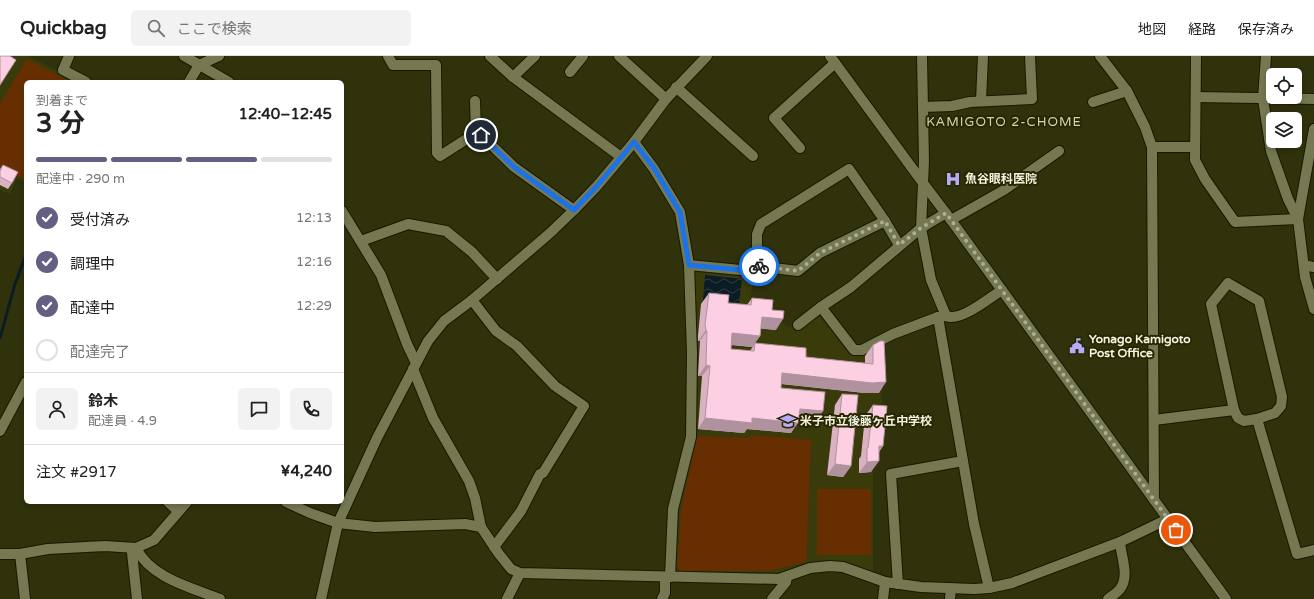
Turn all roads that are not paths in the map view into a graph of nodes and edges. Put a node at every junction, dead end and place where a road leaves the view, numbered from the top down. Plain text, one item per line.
1 (69, 56) edge
2 (184, 56) edge
3 (219, 56) edge
4 (388, 56) edge
5 (490, 56) edge
6 (535, 56) edge
7 (583, 56) edge
8 (619, 56) edge
9 (707, 56) edge
10 (922, 56) edge
11 (983, 56) edge
12 (1030, 56) edge
13 (1100, 56) edge
14 (1196, 56) edge
15 (1266, 56) edge
16 (832, 59) edge
17 (199, 65) junction
18 (570, 72) dead end
19 (513, 77) junction
20 (82, 80) edge
21 (191, 80) edge
22 (225, 80) edge
23 (676, 87) junction
24 (1127, 91) junction
25 (1196, 97) junction
26 (666, 99) junction
27 (1263, 99) junction
28 (1314, 99) edge
29 (475, 101) dead end
30 (981, 101) junction
31 (1093, 102) dead end
32 (923, 107) junction
33 (1314, 129) edge
34 (476, 133) junction
35 (634, 142) junction
36 (1152, 147) junction
37 (1195, 147) junction
38 (800, 148) dead end
39 (1059, 150) dead end
40 (753, 156) dead end
41 (621, 157) junction
42 (922, 183) junction
43 (574, 210) junction
44 (344, 214) edge
45 (949, 216) junction
46 (1298, 219) junction
47 (885, 221) junction
48 (921, 228) junction
49 (361, 241) junction
50 (899, 245) junction
51 (689, 265) junction
52 (757, 266) junction
53 (1309, 266) edge
54 (497, 279) junction
55 (1002, 290) junction
56 (472, 300) junction
57 (821, 307) junction
58 (1314, 309) edge
59 (942, 317) junction
60 (798, 325) dead end
61 (414, 366) junction
62 (24, 386) edge
63 (1234, 410) junction
64 (1257, 419) junction
65 (1154, 420) junction
66 (0, 431) edge
67 (963, 461) junction
68 (1154, 500) junction
69 (170, 504) edge
70 (185, 504) edge
71 (290, 504) edge
72 (178, 511) junction
73 (1168, 519) junction
74 (338, 523) junction
75 (481, 528) junction
76 (1120, 542) junction
77 (494, 547) junction
78 (136, 548) junction
79 (1314, 550) edge
80 (0, 554) edge
81 (20, 554) junction
82 (520, 573) junction
83 (668, 577) junction
84 (787, 577) junction
85 (885, 582) junction
86 (898, 584) junction
87 (951, 588) junction
88 (989, 588) junction
89 (25, 599) edge
90 (137, 599) edge
91 (220, 599) edge
92 (321, 599) edge
93 (506, 599) edge
94 (662, 599) edge
95 (772, 599) edge
96 (883, 599) edge
97 (950, 599) edge
98 (1108, 599) edge
99 (1226, 599) edge

1 - 20 street
2 - 17 street
3 - 17 street
4 - 34 street
5 - 19 street
6 - 19 street
7 - 18 street
8 - 26 street
9 - 23 street
10 - 32 street
11 - 30 street
12 - 30 street
13 - 24 street
14 - 25 street
15 - 27 street
16 - 38 street
16 - 42 street
17 - 21 street
17 - 22 street
19 - 41 street
23 - 26 street
23 - 40 street
24 - 31 street
24 - 36 street
25 - 27 street
25 - 37 street
26 - 35 street
27 - 28 street
27 - 46 street
29 - 34 street
30 - 32 street
32 - 42 street
33 - 46 street
34 - 43 street
35 - 41 street
35 - 51 street
36 - 37 street
36 - 65 street
37 - 46 street
39 - 45 street
41 - 43 street
42 - 45 street
42 - 48 street
43 - 54 street
44 - 49 street
45 - 48 street
45 - 55 street
46 - 53 street
47 - 50 street
47 - 52 street
47 - 52 street
48 - 50 street
48 - 59 street
49 - 54 street
49 - 61 street
50 - 57 street
51 - 52 street
51 - 83 street
53 - 58 street
54 - 56 street
55 - 59 street
55 - 68 street
56 - 61 street
56 - 77 street
57 - 59 street
57 - 60 street
59 - 67 street
61 - 74 street
61 - 75 street
62 - 66 street
63 - 64 street
63 - 64 street
63 - 65 street
64 - 79 street
65 - 68 street
67 - 86 street
67 - 88 street
68 - 73 street
69 - 72 street
70 - 72 street
71 - 74 street
72 - 78 street
73 - 76 street
73 - 99 street
74 - 75 street
74 - 92 street
75 - 77 street
76 - 88 street
76 - 98 street
77 - 82 street
78 - 81 street
78 - 90 street
78 - 91 street
80 - 81 street
81 - 89 street
82 - 83 street
82 - 93 street
83 - 84 street
83 - 94 street
84 - 85 street
84 - 95 street
85 - 86 street
85 - 96 street
86 - 87 street
87 - 88 street
87 - 97 street

